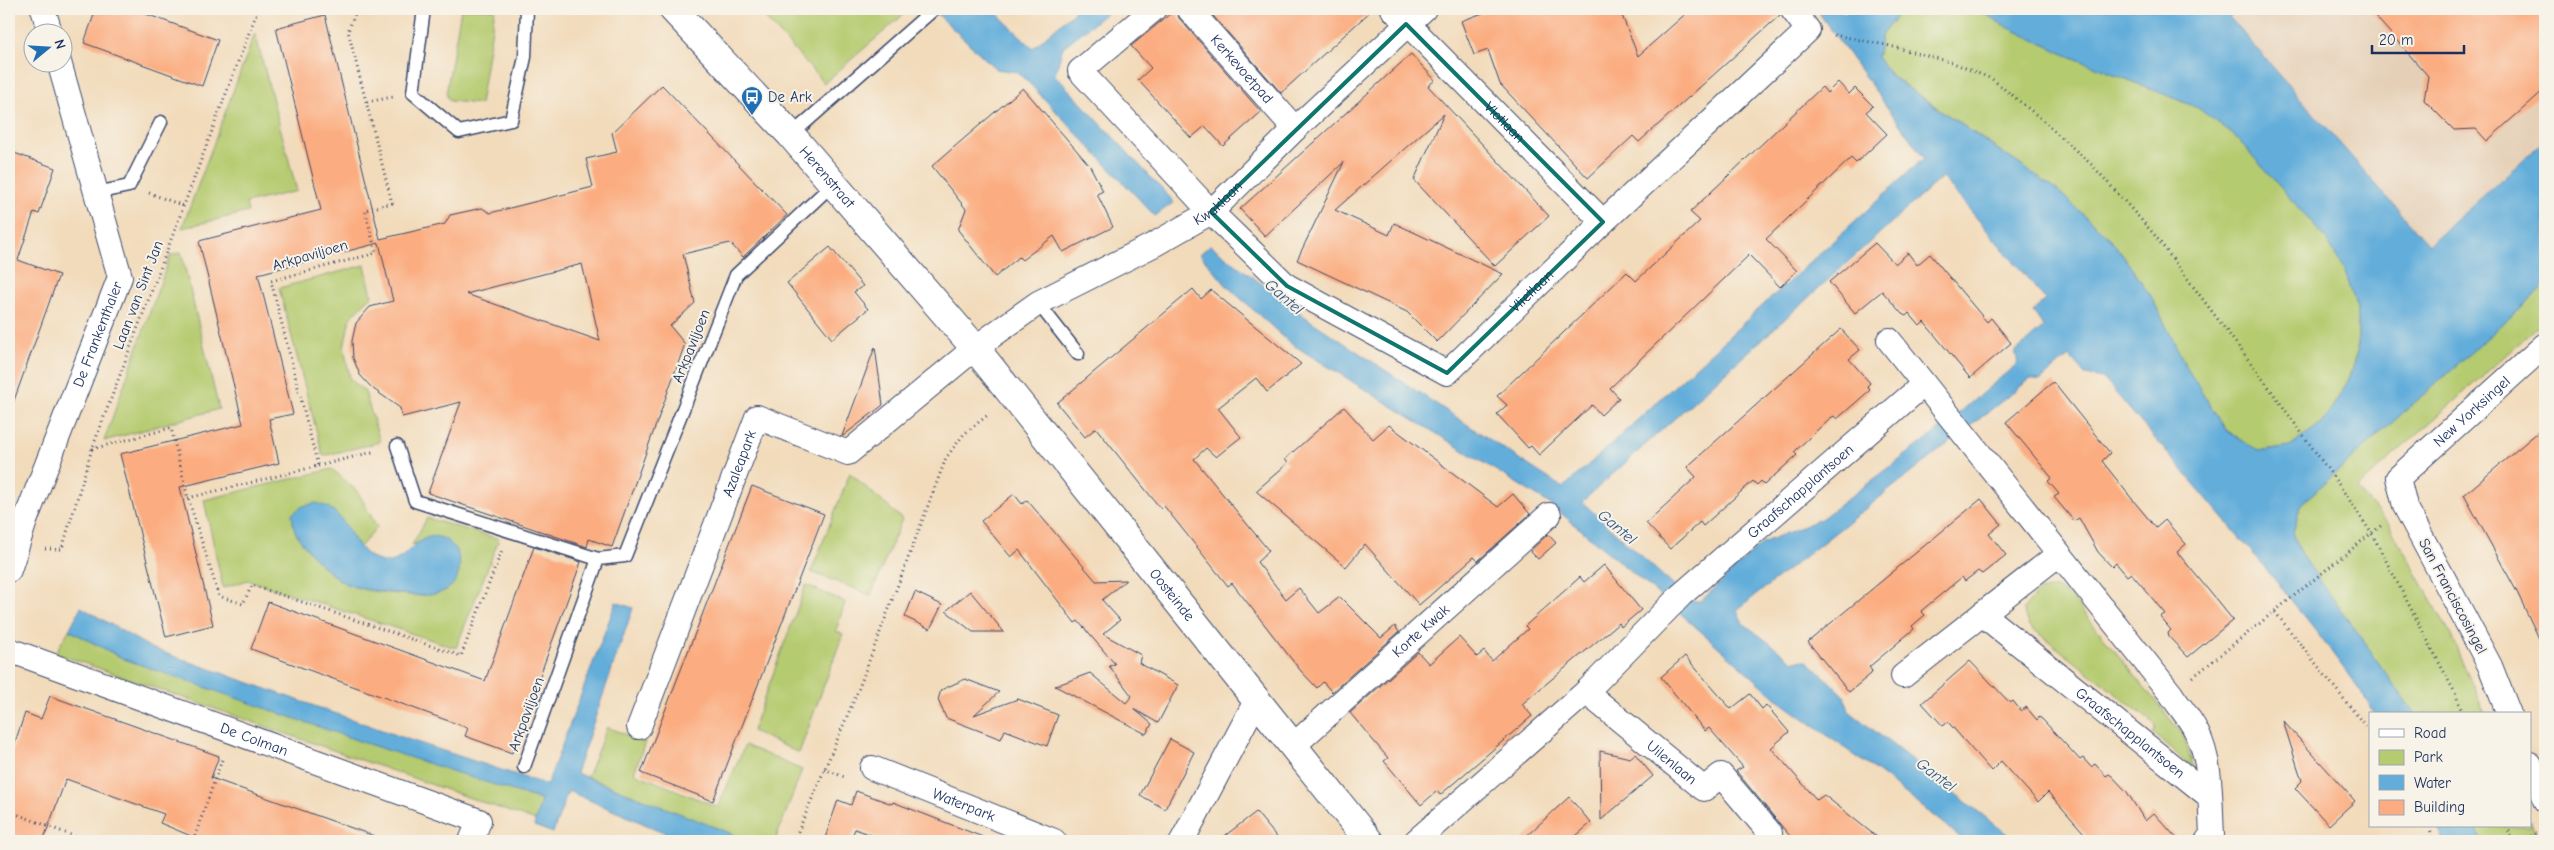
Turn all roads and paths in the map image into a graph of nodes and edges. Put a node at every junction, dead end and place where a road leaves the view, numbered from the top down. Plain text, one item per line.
1 (43, 9) edge
2 (258, 9) edge
3 (357, 9) edge
4 (424, 9) edge
5 (527, 9) edge
6 (673, 9) edge
7 (1154, 9) edge
8 (1189, 9) edge
9 (1424, 9) edge
10 (1792, 9) edge
11 (931, 11) edge
12 (1399, 16) edge
13 (47, 22) edge
14 (1831, 35) dead end
15 (62, 72) edge
16 (161, 122) dead end
17 (1294, 129) junction
18 (791, 135) junction
19 (834, 184) junction
20 (129, 186) junction
21 (96, 192) junction
22 (184, 206) junction
23 (1211, 212) junction
24 (1603, 222) junction
25 (1038, 303) junction
26 (1889, 340) dead end
27 (2545, 345) edge
28 (975, 348) junction
29 (1078, 354) dead end
30 (1924, 384) junction
31 (1013, 395) junction
32 (397, 446) joint
33 (92, 449) junction
34 (318, 466) junction
35 (2398, 478) joint
36 (188, 498) junction
37 (2405, 506) junction
38 (1549, 515) dead end
39 (17, 518) edge
40 (510, 529) junction
41 (2372, 534) junction
42 (2059, 554) junction
43 (598, 559) junction
44 (13, 560) edge
45 (2275, 612) junction
46 (1982, 614) junction
47 (9, 650) edge
48 (1903, 676) dead end
49 (1586, 692) junction
50 (2171, 694) junction
51 (1256, 701) junction
52 (2462, 712) edge
53 (2508, 712) edge
54 (639, 727) dead end
55 (233, 731) junction
56 (2369, 731) edge
57 (1293, 746) junction
58 (524, 767) dead end
59 (872, 768) dead end
60 (824, 769) junction
61 (2532, 769) edge
62 (850, 779) dead end
63 (2209, 796) junction
64 (2545, 800) edge
65 (9, 811) edge
66 (2430, 828) edge
67 (2509, 828) edge
68 (2545, 829) edge
69 (1770, 833) dead end
70 (2214, 839) edge
71 (794, 840) edge
72 (86, 841) edge
73 (193, 841) edge
74 (471, 841) edge
75 (1054, 841) edge
76 (1182, 841) edge
77 (1369, 841) edge
78 (1416, 841) edge
79 (2432, 841) edge
80 (2514, 841) edge
81 (2522, 841) edge

1 - 13 street
2 - 22 path, Laan van Sint Jan
3 - 34 path, Arkpaviljoen
4 - 5 lane
6 - 18 street, Herenstraat
7 - 23 street
8 - 17 street, Kerkevoetpad
9 - 12 street, Kwaklaan
10 - 24 street, Vlietlaan
11 - 18 lane
12 - 17 street, Kwaklaan
12 - 24 street, Vlotlaan
14 - 41 path
15 - 21 street, De Frankenthaler
16 - 20 lane
17 - 23 street, Kwaklaan
18 - 19 street, Herenstraat
19 - 28 street, Herenstraat
19 - 43 lane, Arkpaviljoen
20 - 21 lane
20 - 22 path
21 - 39 street, De Frankenthaler
22 - 33 path, Laan van Sint Jan
23 - 24 street, Vlietlaan
23 - 25 street, Kwaklaan
25 - 28 street, Kwaklaan
25 - 29 lane
26 - 30 street, Graafschapplantsoen
27 - 35 street, New Yorksingel
28 - 31 street, Oosteinde
28 - 54 street, Azaleapark
30 - 42 street, Graafschapplantsoen
30 - 49 street, Graafschapplantsoen
31 - 51 street, Oosteinde
31 - 60 path
32 - 34 path
32 - 40 lane, Arkpaviljoen
33 - 36 path
33 - 44 path, Laan van Sint Jan
34 - 36 path
35 - 37 street, San Franciscosingel
36 - 40 path
37 - 41 path
37 - 53 street, San Franciscosingel
38 - 57 street, Korte Kwak
39 - 44 street, De Frankenthaler
40 - 43 lane, Arkpaviljoen
41 - 45 path
41 - 52 path
42 - 46 street
42 - 50 street, Graafschapplantsoen
43 - 58 lane, Arkpaviljoen
45 - 50 path
45 - 56 path
46 - 48 street
46 - 63 street, Graafschapplantsoen
47 - 55 street, De Colman
49 - 69 street, Uilenlaan
49 - 78 street
50 - 63 street, Graafschapplantsoen
51 - 57 street, Oosteinde
51 - 76 street
55 - 73 path
55 - 74 street, De Colman
57 - 77 street, Oosteinde
59 - 75 street, Waterpark
60 - 62 path
60 - 71 path
61 - 64 street
63 - 70 street, Graafschapplantsoen
65 - 72 path
66 - 79 path
67 - 80 path
68 - 81 path

